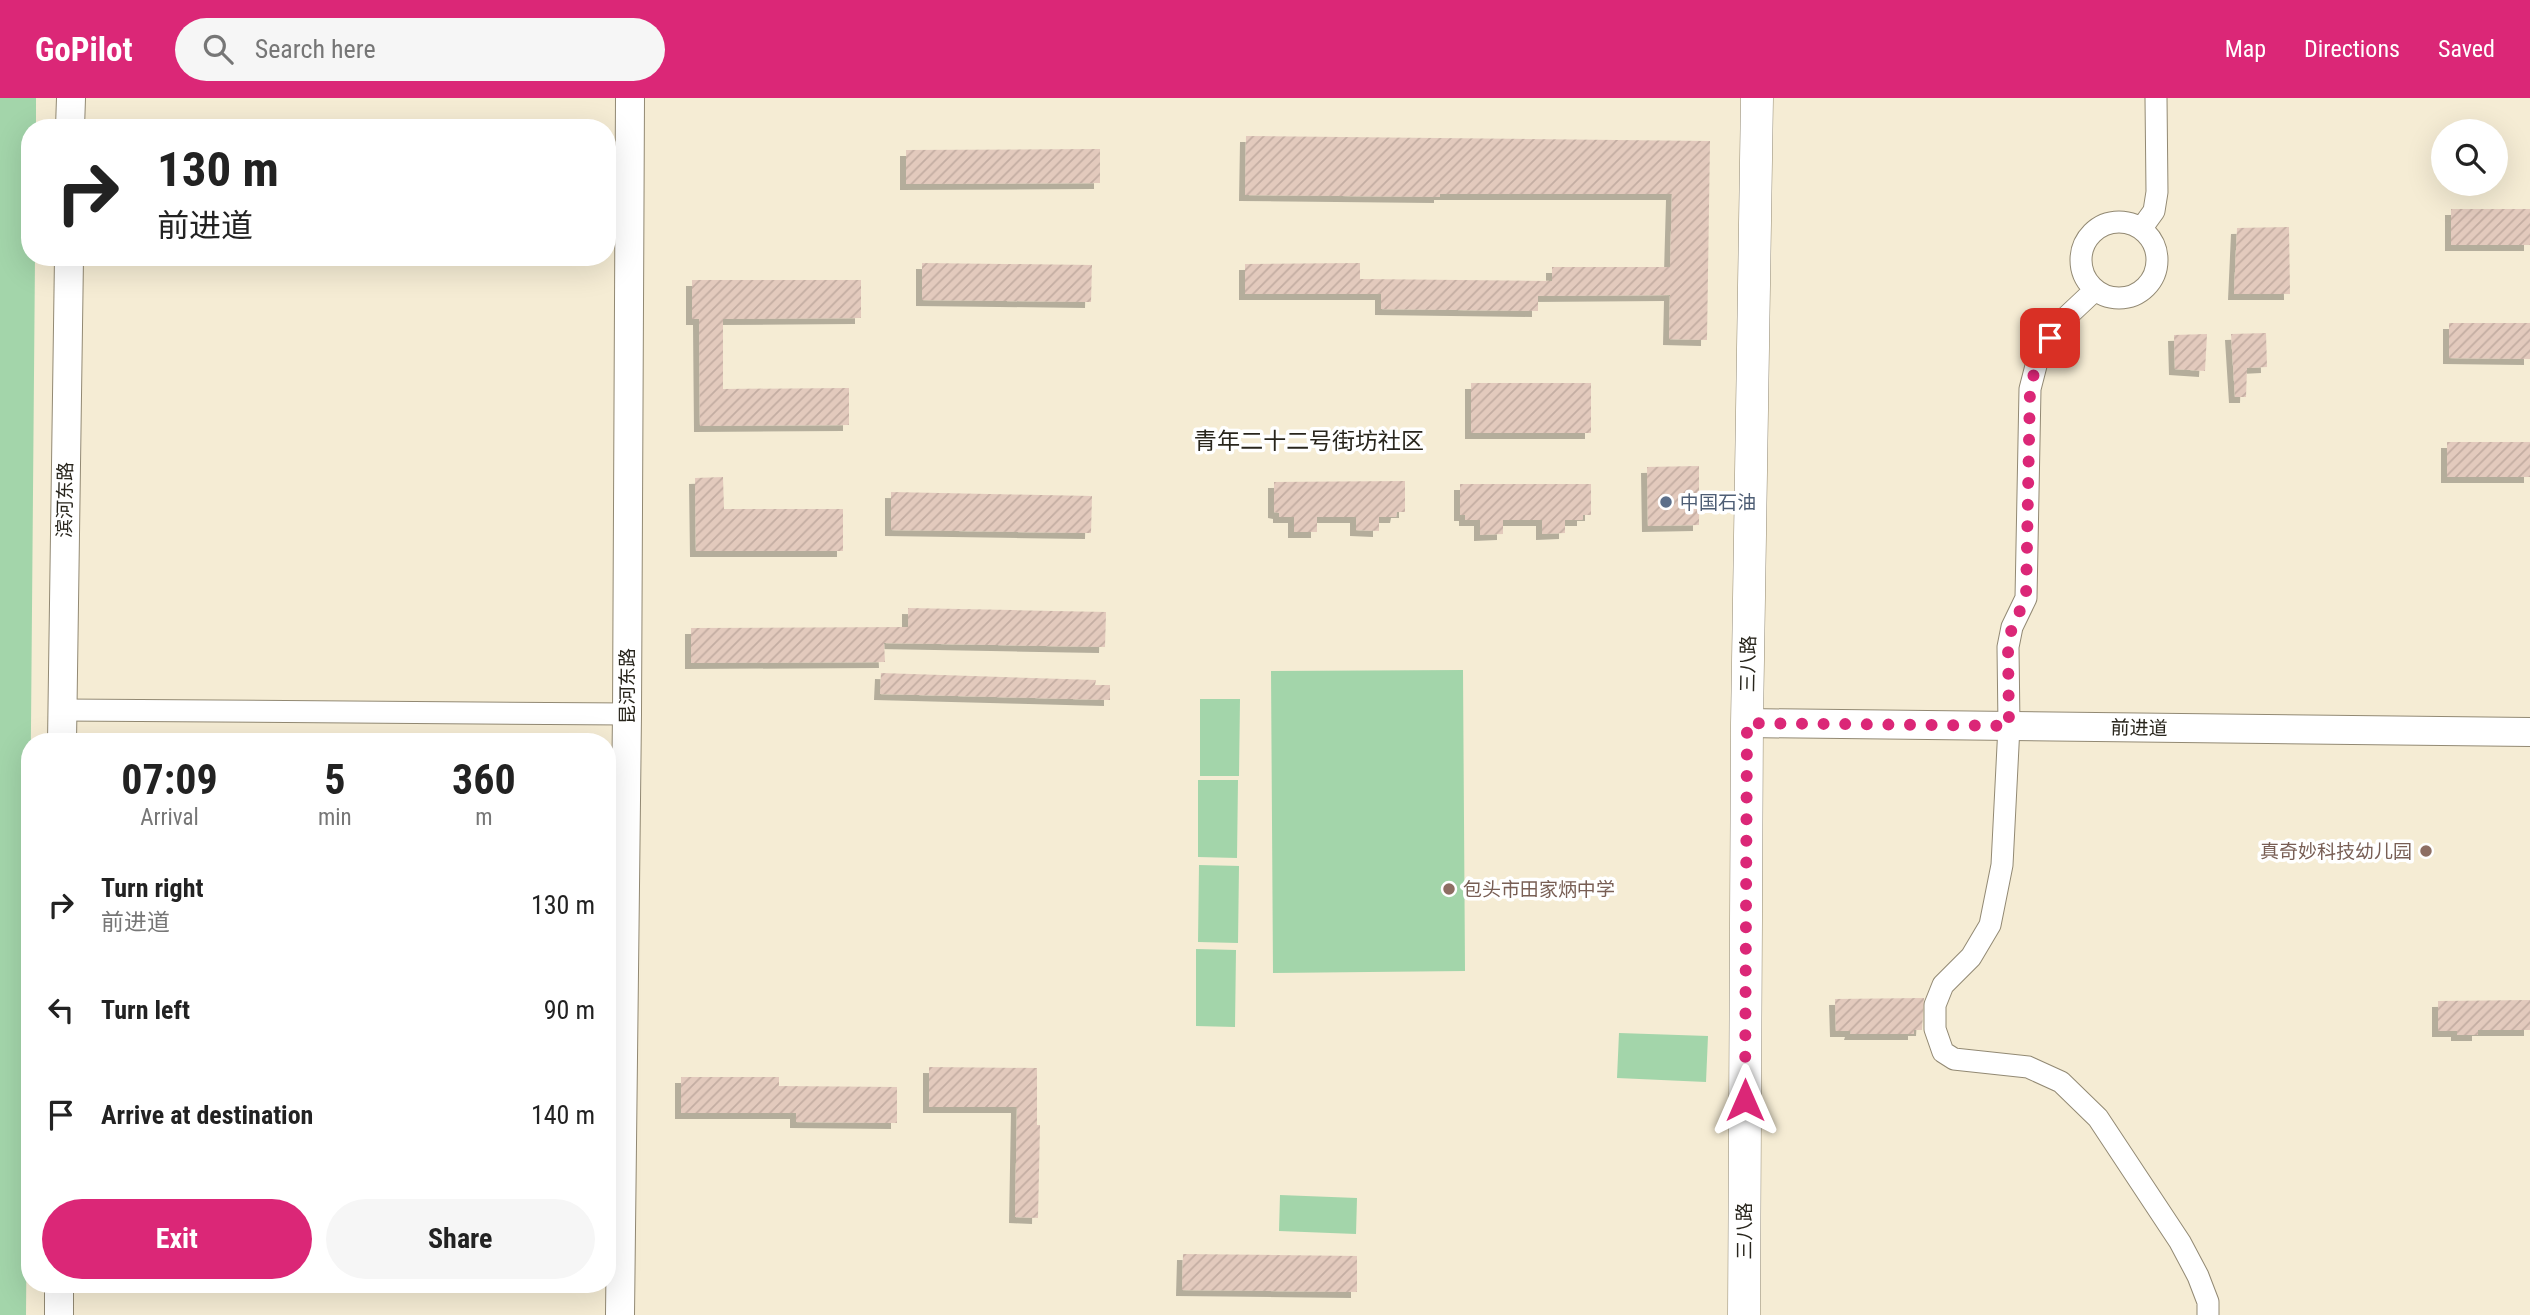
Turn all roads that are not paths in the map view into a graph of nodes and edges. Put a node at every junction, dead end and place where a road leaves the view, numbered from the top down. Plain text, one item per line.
1 (71, 98) edge
2 (630, 98) edge
3 (1757, 98) edge
4 (2156, 98) edge
5 (71, 119) edge
6 (2141, 229) junction
7 (69, 266) edge
8 (2095, 290) junction
9 (62, 710) junction
10 (627, 714) junction
11 (1747, 723) junction
12 (2009, 726) junction
13 (2530, 732) edge
14 (62, 733) edge
15 (59, 1293) edge
16 (59, 1315) edge
17 (620, 1315) edge
18 (1744, 1315) edge
19 (2208, 1315) edge

1 - 5 street
2 - 10 street, 昆河东路
3 - 11 main road, 三八路
4 - 6 street
6 - 8 street
6 - 8 street
7 - 9 street, 滨河东路
8 - 12 street
9 - 10 street
9 - 14 street, 滨河东路
10 - 17 street, 昆河东路
11 - 12 street, 前进道
11 - 18 main road, 三八路
12 - 13 street, 前进道
12 - 19 street
15 - 16 street

